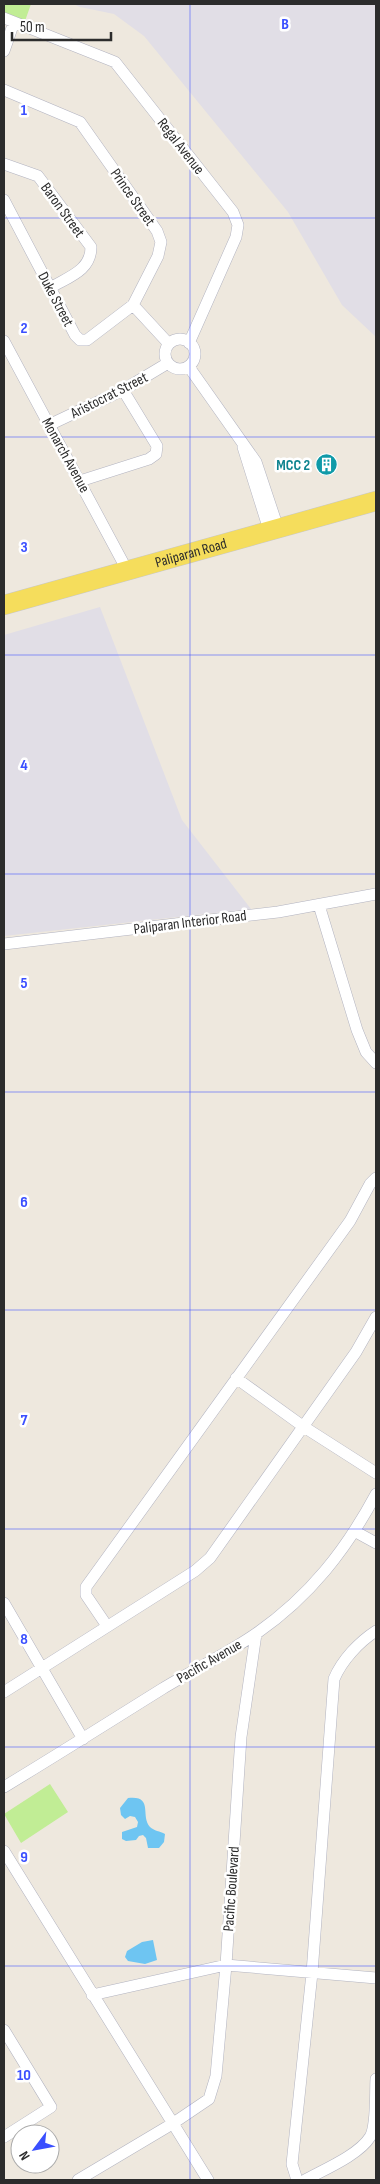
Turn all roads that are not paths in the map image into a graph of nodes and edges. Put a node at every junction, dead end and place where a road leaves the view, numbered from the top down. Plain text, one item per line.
1 (9, 20) edge
2 (4, 51) edge
3 (4, 90) edge
4 (4, 164) edge
5 (4, 200) edge
6 (50, 288) junction
7 (133, 305) junction
8 (4, 341) edge
9 (189, 342) junction
10 (169, 344) junction
11 (168, 363) junction
12 (189, 367) junction
13 (123, 390) junction
14 (49, 426) junction
15 (80, 481) junction
16 (376, 501) edge
17 (273, 529) junction
18 (127, 570) junction
19 (4, 605) edge
20 (376, 894) edge
21 (319, 905) junction
22 (4, 944) edge
23 (376, 1063) edge
24 (376, 1178) edge
25 (376, 1317) edge
26 (236, 1378) junction
27 (304, 1427) junction
28 (376, 1473) edge
29 (376, 1494) edge
30 (356, 1532) junction
31 (376, 1543) edge
32 (4, 1603) edge
33 (107, 1626) junction
34 (376, 1631) edge
35 (256, 1634) junction
36 (42, 1669) junction
37 (4, 1692) edge
38 (83, 1739) junction
39 (4, 1787) edge
40 (4, 1851) edge
41 (226, 1965) junction
42 (312, 1973) junction
43 (376, 1978) edge
44 (92, 1995) junction
45 (4, 2030) edge
46 (8, 2046) edge
47 (376, 2079) edge
48 (172, 2124) junction
49 (4, 2137) edge
50 (96, 2176) edge
51 (78, 2180) edge
52 (208, 2180) edge
53 (297, 2180) edge
54 (305, 2180) edge

1 - 2 street
1 - 9 street, Regal Avenue
3 - 7 street, Prince Street
4 - 6 street, Baron Street
5 - 6 street, Duke Street
6 - 7 street, Duke Street
7 - 10 street
8 - 14 street, Monarch Avenue
9 - 10 street
9 - 12 street
10 - 11 street
11 - 12 street
11 - 13 street, Aristocrat Street
12 - 17 street
13 - 14 street, Aristocrat Street
13 - 15 street
14 - 15 street, Monarch Avenue
15 - 18 street, Monarch Avenue
16 - 17 main road, Paliparan Road
17 - 18 main road, Paliparan Road
18 - 19 main road, Paliparan Road
20 - 21 street, Paliparan Interior Road
21 - 22 street, Paliparan Interior Road
21 - 23 street
24 - 26 street
25 - 27 street
26 - 27 street
26 - 33 street
27 - 28 street
27 - 33 street
29 - 30 street, Pacific Avenue
30 - 31 street
30 - 35 street, Pacific Avenue
32 - 36 street
33 - 36 street
34 - 42 street
35 - 38 street, Pacific Avenue
35 - 41 street, Pacific Boulevard
36 - 37 street
36 - 38 street
38 - 39 street, Pacific Avenue
40 - 44 street
41 - 42 street
41 - 44 street
41 - 48 street, Pacific Boulevard
42 - 43 street
42 - 53 street
44 - 48 street
45 - 46 street
46 - 49 street
47 - 54 street
48 - 50 street, Pacific Boulevard
48 - 52 street
50 - 51 street, Pacific Boulevard

